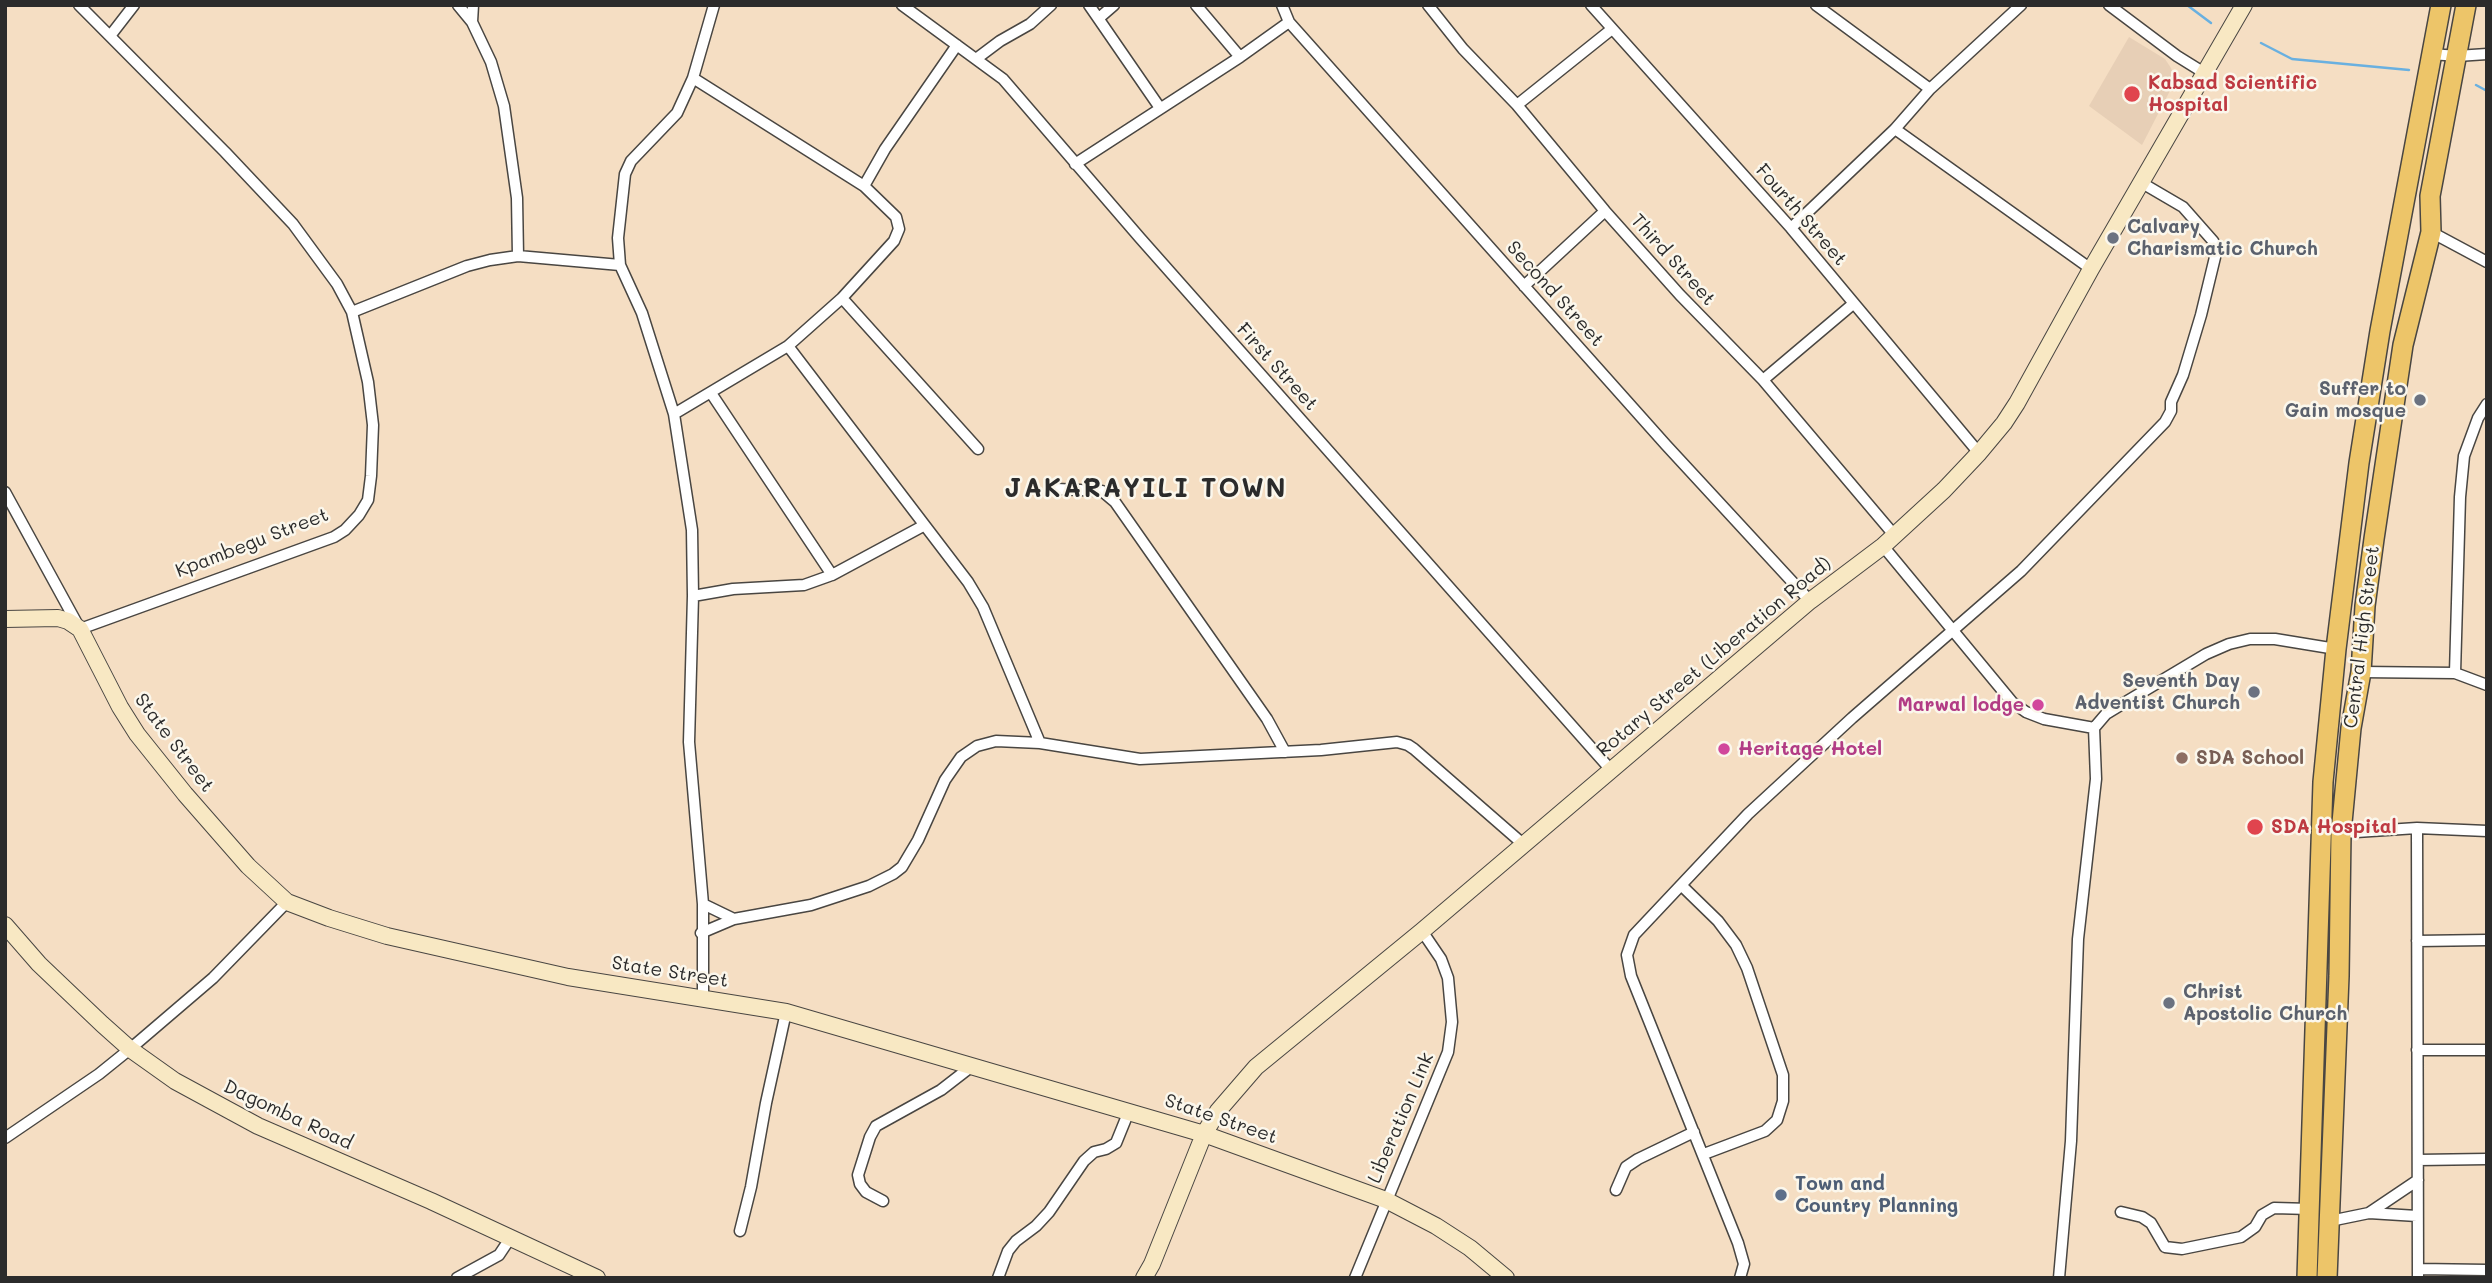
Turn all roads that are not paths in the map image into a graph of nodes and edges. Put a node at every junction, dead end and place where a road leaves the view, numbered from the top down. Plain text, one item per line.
1 (79, 5) edge
2 (134, 5) edge
3 (458, 5) edge
4 (473, 5) edge
5 (714, 5) edge
6 (902, 5) edge
7 (1051, 5) edge
8 (1089, 5) edge
9 (1114, 5) edge
10 (1196, 5) edge
11 (1282, 5) edge
12 (1428, 5) edge
13 (1591, 5) edge
14 (1816, 5) edge
15 (1837, 5) edge
16 (2021, 5) edge
17 (2109, 5) edge
18 (2244, 5) edge
19 (2441, 5) edge
20 (2466, 5) edge
21 (1829, 15) junction
22 (1099, 18) junction
23 (472, 22) junction
24 (1289, 22) junction
25 (1612, 29) junction
26 (110, 36) junction
27 (957, 45) junction
28 (2432, 54) junction
29 (2487, 54) edge
30 (2457, 56) junction
31 (1240, 57) junction
32 (976, 59) junction
33 (2206, 74) junction
34 (693, 78) junction
35 (1930, 89) junction
36 (1517, 105) junction
37 (1160, 108) junction
38 (1895, 128) junction
39 (1076, 163) junction
40 (2142, 183) junction
41 (864, 186) junction
42 (1605, 211) junction
43 (1791, 228) junction
44 (2431, 232) junction
45 (518, 256) junction
46 (2487, 262) edge
47 (620, 265) junction
48 (2091, 269) junction
49 (1524, 286) junction
50 (842, 298) junction
51 (1853, 304) junction
52 (352, 313) junction
53 (788, 346) junction
54 (1763, 380) junction
55 (711, 393) junction
56 (2487, 404) edge
57 (674, 414) junction
58 (978, 449) dead end
59 (1979, 453) junction
60 (1057, 489) dead end
61 (6, 496) edge
62 (923, 526) junction
63 (1889, 541) junction
64 (832, 575) junction
65 (693, 596) junction
66 (1810, 601) junction
67 (5, 619) edge
68 (80, 629) junction
69 (1951, 630) junction
70 (2336, 649) junction
71 (2361, 672) junction
72 (2455, 673) junction
73 (2487, 685) edge
74 (2094, 728) junction
75 (1040, 743) junction
76 (1285, 752) junction
77 (1611, 770) junction
78 (2417, 828) junction
79 (2487, 831) edge
80 (2342, 833) junction
81 (1524, 844) junction
82 (1681, 885) junction
83 (287, 902) junction
84 (703, 904) junction
85 (734, 919) junction
86 (5, 925) edge
87 (1422, 931) junction
88 (702, 933) junction
89 (2487, 940) edge
90 (2417, 941) junction
91 (703, 999) junction
92 (786, 1012) junction
93 (130, 1049) junction
94 (2417, 1049) junction
95 (2487, 1050) edge
96 (972, 1066) junction
97 (2315, 1068) junction
98 (2334, 1079) junction
99 (1129, 1111) junction
100 (1694, 1132) junction
101 (1204, 1134) junction
102 (5, 1138) edge
103 (1704, 1154) junction
104 (2487, 1159) edge
105 (2418, 1160) junction
106 (2418, 1180) junction
107 (1616, 1190) dead end
108 (1386, 1200) junction
109 (883, 1201) dead end
110 (2310, 1209) junction
111 (2121, 1212) dead end
112 (2369, 1213) junction
113 (2417, 1216) junction
114 (2330, 1221) junction
115 (740, 1231) dead end
116 (511, 1237) junction
117 (2487, 1270) edge
118 (2418, 1274) edge
119 (457, 1278) edge
120 (597, 1278) edge
121 (998, 1278) edge
122 (1144, 1278) edge
123 (1355, 1278) edge
124 (1506, 1278) edge
125 (1740, 1278) edge
126 (2059, 1278) edge
127 (2307, 1278) edge
128 (2327, 1278) edge

1 - 26 street, Kpambegu Street
2 - 26 street
3 - 23 street
4 - 23 street
5 - 34 street
6 - 27 street, First Street
7 - 32 street
8 - 22 street
9 - 22 street
10 - 31 street
11 - 24 street, Second Street
12 - 36 street, Third Street
13 - 25 street, Fourth Street
14 - 21 street
15 - 21 street
16 - 35 street
17 - 33 street
18 - 33 street, Rotary Street (Liberation Road)
19 - 28 highway, Central High Street
20 - 30 highway, Central High Street
21 - 35 street
22 - 37 street
23 - 45 street
24 - 31 street
24 - 49 street, Second Street
25 - 36 street
25 - 43 street, Fourth Street
26 - 52 street, Kpambegu Street
27 - 32 street, First Street
27 - 41 street
28 - 30 street
28 - 70 highway, Central High Street
29 - 30 street
30 - 44 highway, Central High Street
31 - 37 street
32 - 39 street, First Street
33 - 40 street, Rotary Street (Liberation Road)
34 - 41 street
34 - 47 street
35 - 38 street
36 - 42 street, Third Street
37 - 39 street
38 - 43 street
38 - 48 street
39 - 77 street, First Street
40 - 48 street, Rotary Street (Liberation Road)
40 - 69 street
41 - 50 street
42 - 49 street
42 - 54 street, Third Street
43 - 51 street, Fourth Street
44 - 46 street
44 - 71 highway, Central High Street
45 - 47 street
45 - 52 street
47 - 57 street
48 - 59 street, Rotary Street (Liberation Road)
49 - 66 street, Second Street
50 - 53 street
50 - 58 street
51 - 54 street
51 - 59 street, Fourth Street
52 - 68 street, Kpambegu Street
53 - 55 street
53 - 62 street
54 - 63 street, Third Street
55 - 57 street
55 - 64 street
56 - 72 street
57 - 65 street
59 - 63 street, Rotary Street (Liberation Road)
60 - 76 street
61 - 68 street, State Street
62 - 64 street
62 - 75 street
63 - 66 street, Rotary Street (Liberation Road)
63 - 69 street, Third Street
64 - 65 street
65 - 84 street
66 - 77 street, Rotary Street (Liberation Road)
67 - 68 street
68 - 83 street, State Street
69 - 74 street, Third Street
69 - 82 street
70 - 74 street
70 - 97 highway, Central High Street
71 - 72 street
71 - 80 highway, Central High Street
72 - 73 street
74 - 126 street
75 - 76 street
75 - 85 street
76 - 81 street
77 - 81 street, Rotary Street (Liberation Road)
78 - 79 street
78 - 80 street
78 - 90 street
80 - 98 highway, Central High Street
81 - 87 street, Rotary Street (Liberation Road)
82 - 100 street
82 - 103 street
83 - 91 street, State Street
83 - 93 street
84 - 85 street
84 - 88 street
85 - 88 street
86 - 93 street, Dagomba Road
87 - 101 street, Rotary Street (Liberation Road)
87 - 108 street, Liberation Link
88 - 91 street
89 - 90 street
90 - 94 street
91 - 92 street, State Street
92 - 96 street, State Street
92 - 115 street
93 - 102 street
93 - 116 street, Dagomba Road
94 - 95 street
94 - 105 street
96 - 99 street, State Street
96 - 109 street
97 - 98 highway
97 - 110 highway, Central High Street
98 - 114 highway, Central High Street
99 - 101 street, State Street
99 - 121 street
100 - 103 street
100 - 107 street
101 - 108 street, State Street
101 - 122 street, Rotary Street (Liberation Road)
103 - 125 street
104 - 105 street
105 - 106 street
106 - 112 street
106 - 113 street
108 - 123 street, Liberation Link
108 - 124 street, State Street
110 - 111 street
110 - 127 highway, Central High Street
112 - 113 street
112 - 114 street
113 - 118 street
114 - 128 highway, Central High Street
116 - 119 street
116 - 120 street, Dagomba Road
117 - 118 street

